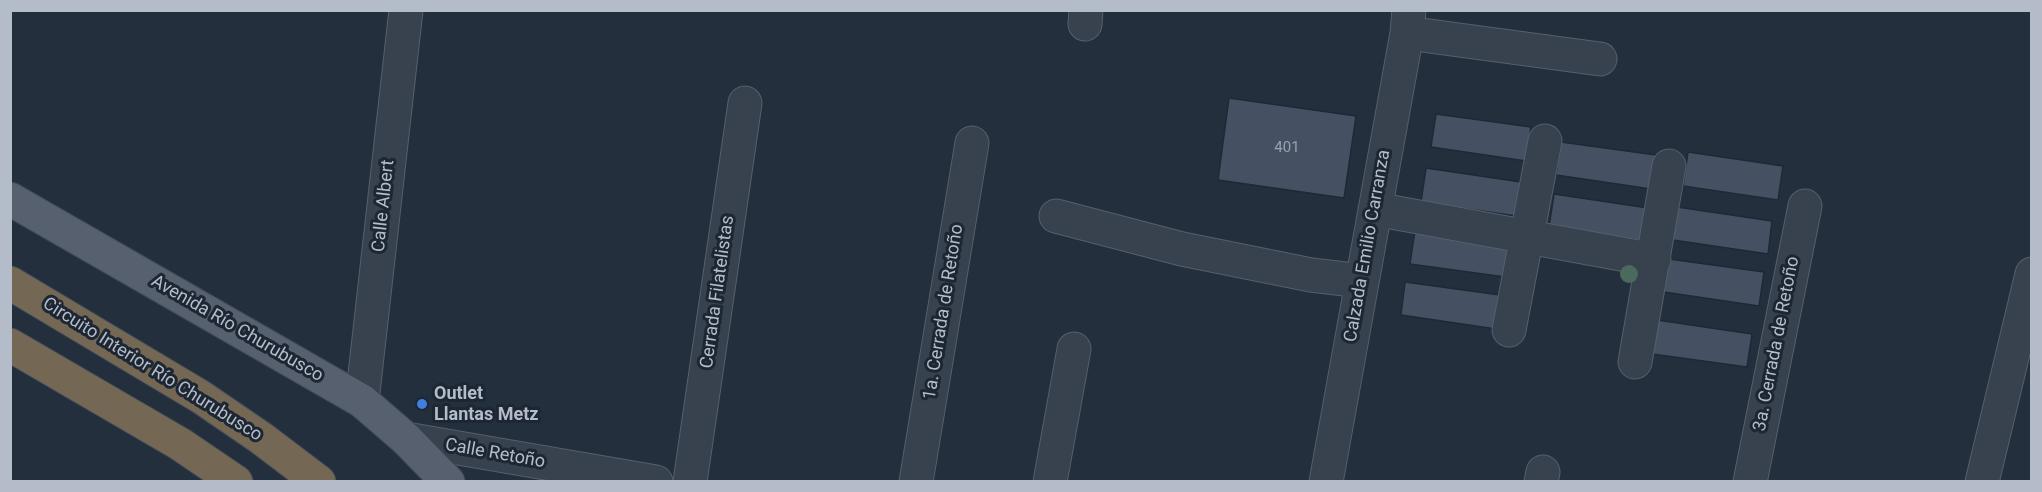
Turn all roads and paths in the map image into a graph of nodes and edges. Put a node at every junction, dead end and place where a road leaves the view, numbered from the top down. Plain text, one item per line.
1 (406, 10) edge
2 (1408, 22) edge
3 (1600, 59) dead end
4 (746, 103) dead end
5 (1545, 141) dead end
6 (972, 143) dead end
7 (1669, 166) dead end
8 (10, 199) edge
9 (1805, 206) dead end
10 (1375, 209) junction
11 (1056, 216) dead end
12 (1528, 236) junction
13 (1654, 260) junction
14 (2031, 274) edge
15 (1362, 280) junction
16 (10, 283) edge
17 (1509, 330) dead end
18 (10, 345) edge
19 (1074, 349) dead end
20 (1635, 362) dead end
21 (362, 401) junction
22 (406, 439) junction
23 (236, 482) edge
24 (319, 482) edge
25 (448, 482) edge
26 (656, 482) edge
27 (690, 482) edge
28 (916, 482) edge
29 (1050, 482) edge
30 (1326, 482) edge
31 (1750, 482) edge
32 (1982, 482) edge

1 - 21 street, Calle Albert
2 - 3 street
2 - 10 street, Calzada Emilio Carranza
4 - 27 street, Cerrada Filatelistas
5 - 12 street
6 - 28 street, 1a. Cerrada de Retoño
7 - 13 street
8 - 21 main road, Avenida Río Churubusco
9 - 31 street, 3a. Cerrada de Retoño
10 - 12 street
10 - 15 street, Calzada Emilio Carranza
11 - 15 street
12 - 13 street
12 - 17 street
13 - 20 street
14 - 32 street
15 - 30 street, Calzada Emilio Carranza
16 - 24 highway, Circuito Interior Río Churubusco
18 - 23 highway
19 - 29 street
21 - 22 main road, Avenida Río Churubusco
22 - 25 main road, Avenida Río Churubusco
22 - 26 street, Calle Retoño

